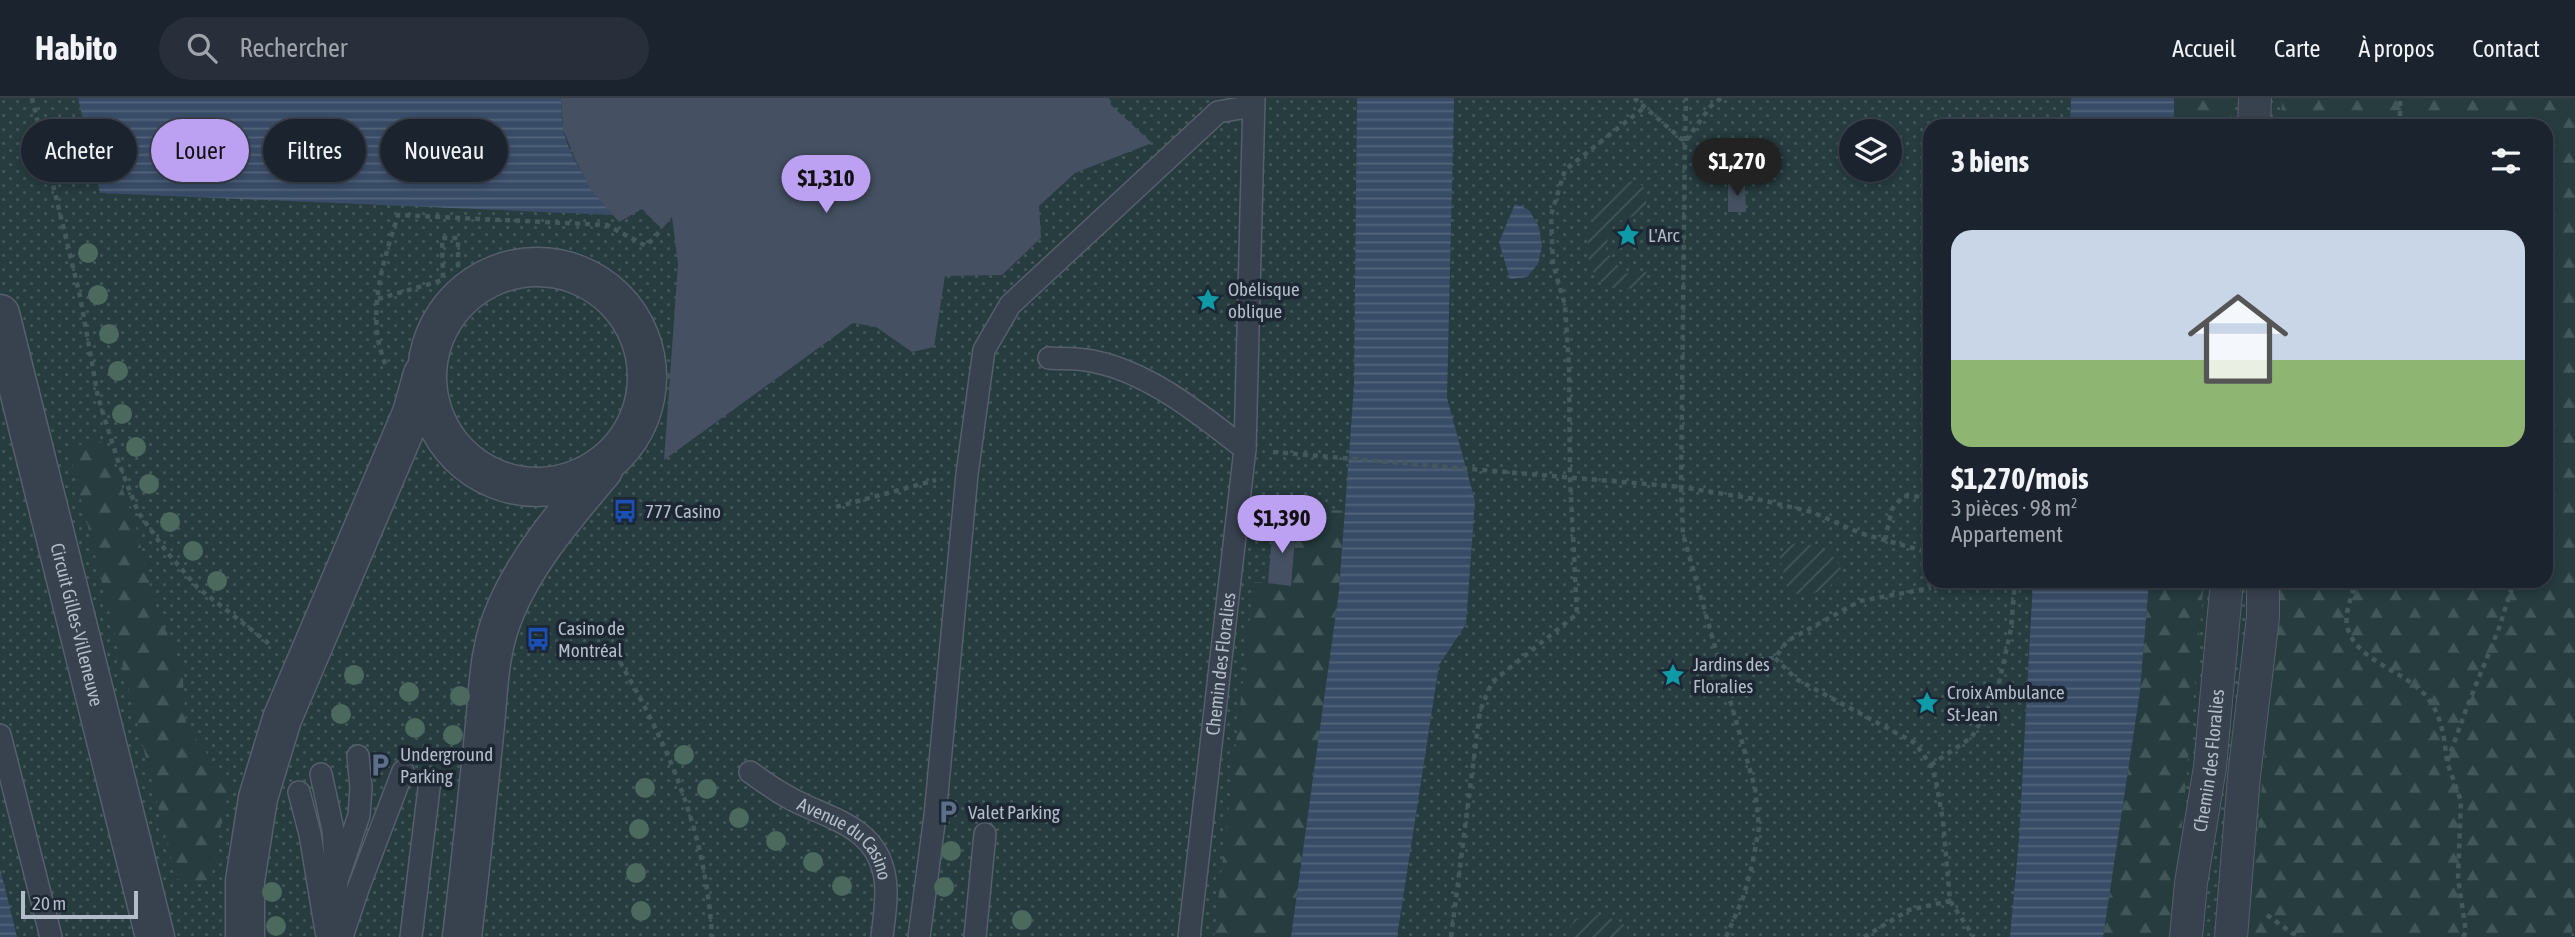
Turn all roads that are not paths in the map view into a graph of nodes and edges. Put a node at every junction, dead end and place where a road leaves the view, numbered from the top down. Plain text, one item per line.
1 (2255, 98) edge
2 (1254, 102) edge
3 (2255, 119) edge
4 (0, 314) edge
5 (432, 341) junction
6 (1049, 358) dead end
7 (624, 445) junction
8 (1245, 449) junction
9 (2216, 588) edge
10 (2263, 588) edge
11 (0, 735) edge
12 (358, 756) dead end
13 (2210, 767) junction
14 (403, 771) dead end
15 (750, 772) dead end
16 (321, 774) dead end
17 (2244, 776) junction
18 (430, 780) dead end
19 (299, 792) dead end
20 (985, 834) dead end
21 (337, 881) junction
22 (51, 937) edge
23 (155, 937) edge
24 (245, 937) edge
25 (327, 937) edge
26 (334, 937) edge
27 (342, 937) edge
28 (411, 937) edge
29 (462, 937) edge
30 (882, 937) edge
31 (919, 937) edge
32 (975, 937) edge
33 (1189, 937) edge
34 (2186, 937) edge
35 (2231, 937) edge

1 - 3 street
2 - 8 lane, Chemin des Floralies
2 - 31 lane
4 - 23 street, Circuit Gilles-Villeneuve
5 - 7 street
5 - 7 street
5 - 24 street
6 - 8 lane
7 - 29 street
8 - 33 lane, Chemin des Floralies
9 - 13 street, Chemin des Floralies
10 - 17 street
11 - 22 lane
12 - 21 lane
13 - 17 street
13 - 34 street, Chemin des Floralies
14 - 27 lane
15 - 30 lane, Avenue du Casino
16 - 21 lane
17 - 35 street
18 - 28 lane
19 - 25 lane
20 - 32 lane
21 - 26 lane

